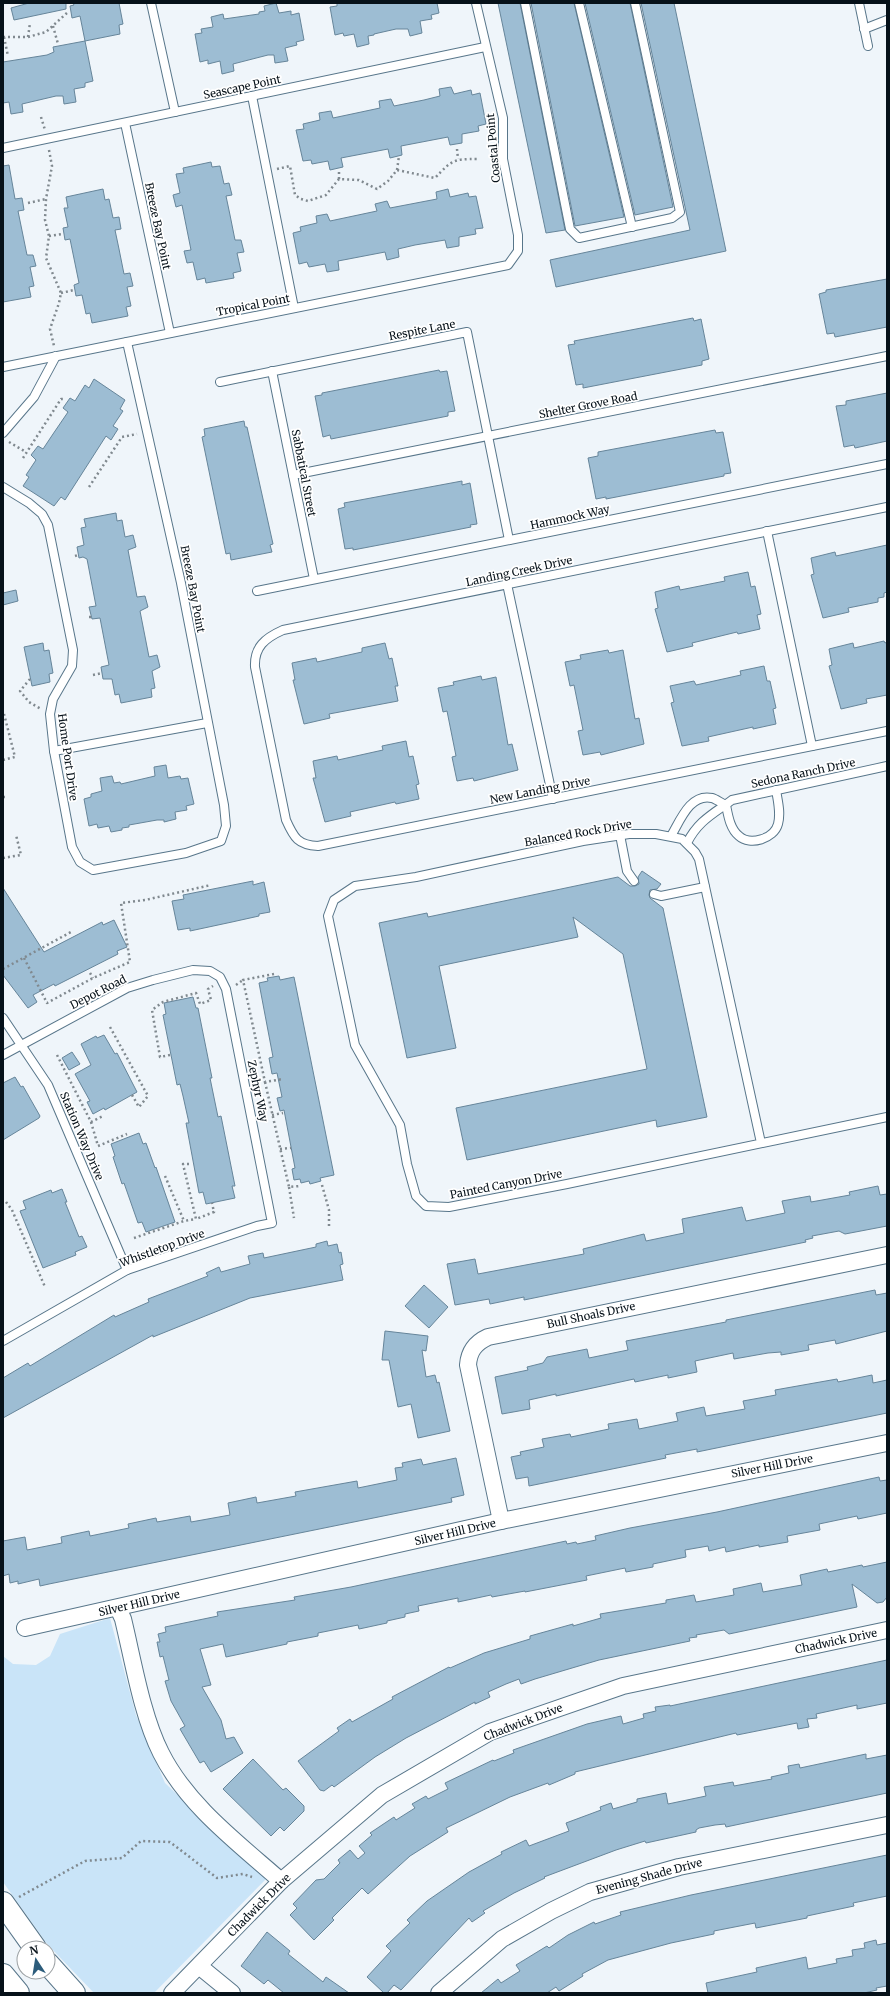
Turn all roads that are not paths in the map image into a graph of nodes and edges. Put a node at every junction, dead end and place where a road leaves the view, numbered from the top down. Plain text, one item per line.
1 (151, 3) edge
2 (476, 3) edge
3 (525, 3) edge
4 (579, 3) edge
5 (635, 3) edge
6 (859, 3) edge
7 (887, 20) edge
8 (864, 29) junction
9 (868, 46) dead end
10 (485, 48) junction
11 (252, 96) junction
12 (175, 112) junction
13 (124, 123) junction
14 (3, 148) edge
15 (632, 227) junction
16 (508, 265) joint
17 (294, 308) junction
18 (170, 333) junction
19 (127, 342) junction
20 (56, 356) junction
21 (887, 356) edge
22 (3, 367) edge
23 (272, 371) junction
24 (220, 382) dead end
25 (3, 433) edge
26 (488, 436) junction
27 (887, 464) edge
28 (293, 475) junction
29 (3, 487) edge
30 (887, 507) edge
31 (767, 531) junction
32 (509, 540) junction
33 (314, 579) junction
34 (507, 584) junction
35 (257, 591) dead end
36 (207, 723) junction
37 (887, 731) edge
38 (271, 745) joint
39 (812, 746) junction
40 (54, 751) junction
41 (887, 766) edge
42 (776, 790) junction
43 (552, 799) junction
44 (726, 805) junction
45 (620, 835) junction
46 (671, 836) junction
47 (221, 841) joint
48 (687, 843) junction
49 (634, 881) dead end
50 (705, 887) junction
51 (654, 894) dead end
52 (334, 900) joint
53 (210, 971) joint
54 (3, 1018) edge
55 (21, 1045) junction
56 (3, 1055) edge
57 (887, 1118) edge
58 (761, 1143) junction
59 (272, 1223) joint
60 (887, 1255) edge
61 (128, 1270) junction
62 (3, 1341) edge
63 (887, 1443) edge
64 (501, 1521) junction
65 (118, 1608) junction
66 (24, 1628) dead end
67 (887, 1630) edge
68 (887, 1825) edge
69 (279, 1883) junction
70 (10, 1901) edge
71 (31, 1940) edge
72 (199, 1966) junction
73 (56, 1973) edge
74 (3, 1975) edge
75 (18, 1993) edge
76 (74, 1993) edge
77 (172, 1993) edge
78 (232, 1993) edge
79 (439, 1993) edge

1 - 12 lane
2 - 10 lane, Coastal Point
3 - 15 lane
4 - 15 lane
5 - 15 lane
6 - 8 lane
7 - 8 lane
8 - 9 lane
10 - 11 lane, Seascape Point
10 - 16 lane, Coastal Point
11 - 12 lane, Seascape Point
11 - 17 lane
12 - 13 lane, Seascape Point
13 - 14 lane, Seascape Point
13 - 18 lane, Breeze Bay Point
16 - 17 lane, Tropical Point
17 - 18 lane, Tropical Point
18 - 19 lane, Tropical Point
19 - 20 lane, Tropical Point
19 - 36 lane, Breeze Bay Point
20 - 22 lane, Tropical Point
20 - 25 lane
21 - 26 lane, Shelter Grove Road
23 - 24 lane, Respite Lane
23 - 26 lane, Respite Lane
23 - 28 lane, Sabbatical Street
26 - 28 lane, Shelter Grove Road
26 - 32 lane, Respite Lane
27 - 32 lane, Hammock Way
28 - 33 lane, Sabbatical Street
29 - 40 lane, Home Port Drive
30 - 31 lane, Landing Creek Drive
31 - 34 lane, Landing Creek Drive
31 - 39 lane
32 - 33 lane, Hammock Way
33 - 35 lane, Hammock Way
34 - 38 lane, Landing Creek Drive
34 - 43 lane
36 - 40 lane
36 - 47 lane, Breeze Bay Point
37 - 39 lane, New Landing Drive
38 - 43 lane, New Landing Drive
39 - 43 lane, New Landing Drive
40 - 47 lane, Home Port Drive
41 - 42 lane, Sedona Ranch Drive
42 - 44 lane, Sedona Ranch Drive
42 - 44 lane
44 - 46 lane
44 - 48 lane, Sedona Ranch Drive
45 - 46 lane, Balanced Rock Drive
45 - 49 lane
45 - 52 lane, Balanced Rock Drive
46 - 48 lane, Balanced Rock Drive
48 - 50 lane
50 - 51 lane
50 - 58 lane
52 - 58 lane, Painted Canyon Drive
53 - 55 lane, Depot Road
53 - 59 lane, Zephyr Way
54 - 55 lane, Station Way Drive
55 - 56 lane, Depot Road
55 - 61 lane, Station Way Drive
57 - 58 lane, Painted Canyon Drive
59 - 61 lane, Whistletop Drive
60 - 64 street, Bull Shoals Drive
61 - 62 lane, Whistletop Drive
63 - 64 street, Silver Hill Drive
64 - 65 street, Silver Hill Drive
65 - 66 street, Silver Hill Drive
65 - 69 street
67 - 69 street, Chadwick Drive
68 - 79 street, Evening Shade Drive
69 - 72 street, Chadwick Drive
70 - 71 main road
72 - 77 street, Chadwick Drive
72 - 78 street
73 - 76 main road
74 - 75 main road

